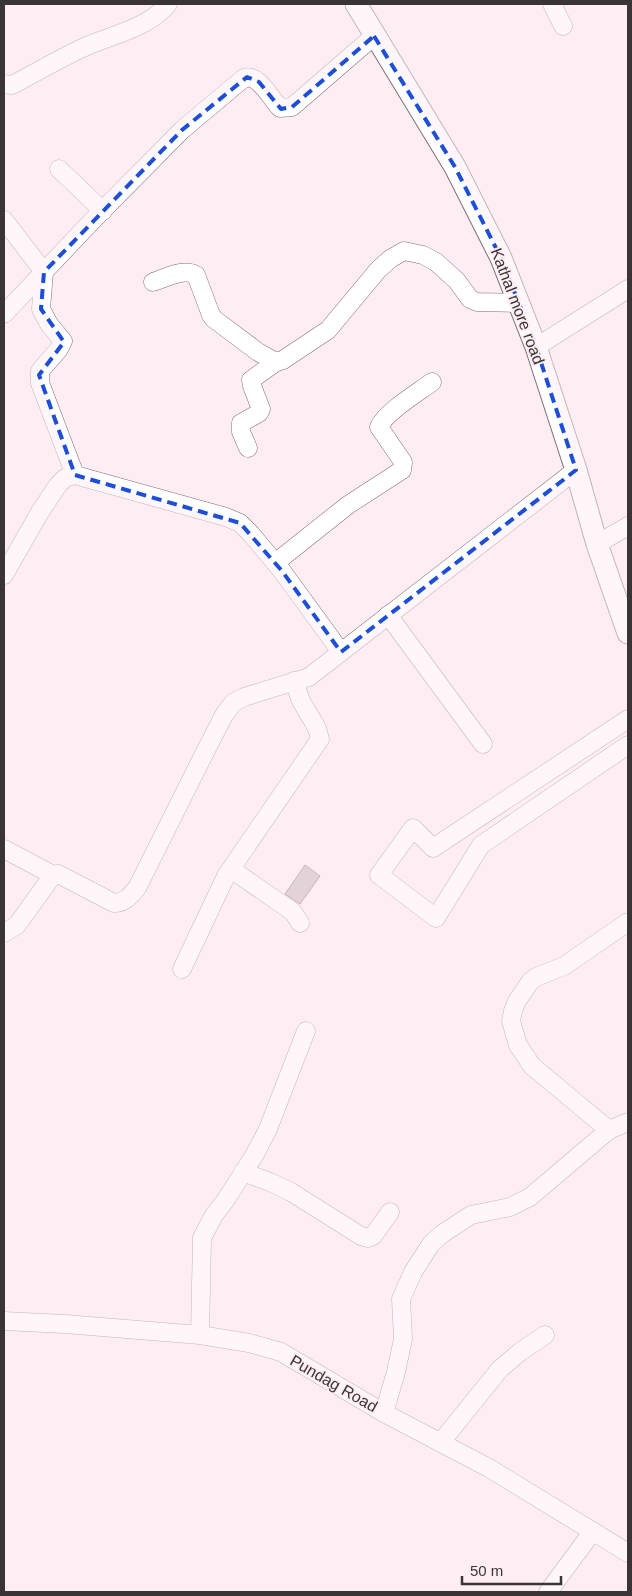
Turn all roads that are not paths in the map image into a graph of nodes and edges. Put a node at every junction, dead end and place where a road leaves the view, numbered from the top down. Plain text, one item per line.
1 (168, 4) edge
2 (356, 4) edge
3 (552, 4) edge
4 (562, 26) dead end
5 (374, 36) junction
6 (4, 84) edge
7 (59, 169) dead end
8 (103, 211) junction
9 (4, 220) edge
10 (44, 272) junction
11 (153, 282) dead end
12 (628, 289) edge
13 (519, 303) junction
14 (4, 314) edge
15 (536, 347) junction
16 (276, 362) junction
17 (432, 382) dead end
18 (248, 448) dead end
19 (576, 470) junction
20 (75, 475) junction
21 (628, 526) edge
22 (597, 544) junction
23 (275, 563) junction
24 (4, 575) edge
25 (388, 615) junction
26 (628, 633) edge
27 (341, 652) junction
28 (294, 681) junction
29 (628, 719) edge
30 (482, 744) dead end
31 (628, 745) edge
32 (4, 849) edge
33 (231, 869) junction
34 (53, 874) junction
35 (628, 922) edge
36 (300, 923) dead end
37 (4, 934) edge
38 (182, 969) dead end
39 (306, 1031) dead end
40 (628, 1122) edge
41 (609, 1130) junction
42 (243, 1172) junction
43 (390, 1212) dead end
44 (4, 1321) edge
45 (200, 1335) junction
46 (545, 1335) dead end
47 (384, 1413) junction
48 (441, 1442) junction
49 (593, 1531) junction
50 (628, 1553) edge
51 (548, 1592) edge

1 - 6 street
2 - 5 main road, Kathal more road
3 - 4 street
5 - 8 street
5 - 13 main road, Kathal more road
7 - 8 street
8 - 10 street
9 - 10 street
10 - 14 street
10 - 20 street
11 - 16 street
12 - 15 street
13 - 15 main road, Kathal more road
13 - 16 street
15 - 19 main road, Kathal more road
16 - 18 street
17 - 23 street
19 - 22 main road, Kathal more road
19 - 25 street
20 - 23 street
20 - 24 street
21 - 22 street
22 - 26 main road, Kathal more road
23 - 27 street
25 - 27 street
25 - 30 street
27 - 28 street
28 - 33 street
28 - 34 street
29 - 31 street
32 - 34 street
33 - 36 street
33 - 38 street
34 - 37 street
35 - 41 street
39 - 42 street
40 - 41 street
41 - 47 street
42 - 43 street
42 - 45 street
44 - 45 street, Pundag Road
45 - 47 street, Pundag Road
46 - 48 street
47 - 48 street, Pundag Road
48 - 49 street, Pundag Road
49 - 50 street, Pundag Road
49 - 51 street

